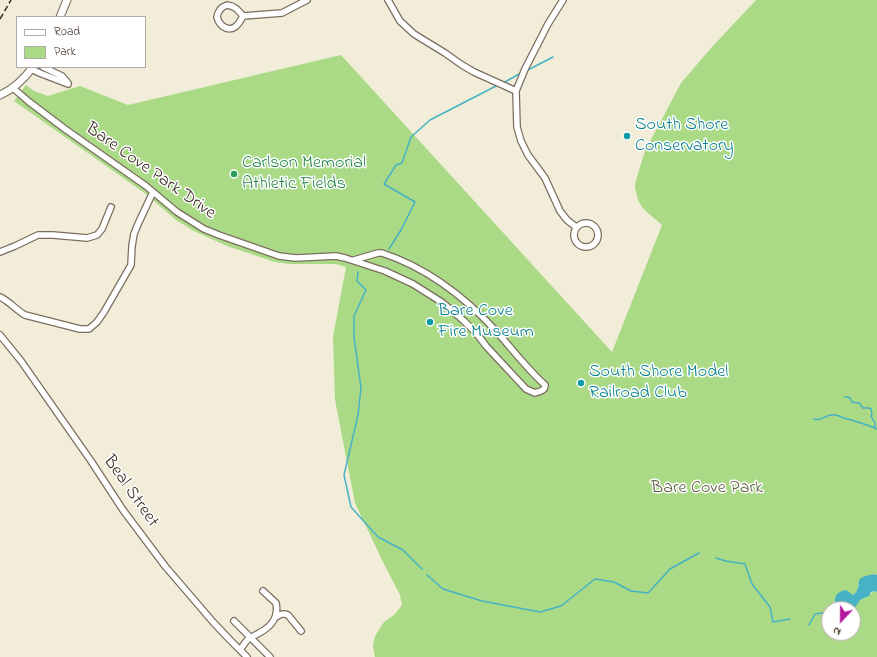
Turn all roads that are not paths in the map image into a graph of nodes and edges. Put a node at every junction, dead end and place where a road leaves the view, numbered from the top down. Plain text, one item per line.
1 (68, 0) edge
2 (307, 0) edge
3 (388, 0) edge
4 (563, 0) edge
5 (60, 16) edge
6 (243, 16) junction
7 (32, 68) edge
8 (45, 68) edge
9 (13, 88) junction
10 (516, 91) junction
11 (0, 95) edge
12 (153, 192) junction
13 (111, 207) dead end
14 (576, 227) junction
15 (0, 252) edge
16 (354, 260) junction
17 (0, 297) edge
18 (0, 335) edge
19 (262, 591) dead end
20 (276, 617) junction
21 (234, 621) dead end
22 (301, 631) dead end
23 (250, 637) junction
24 (240, 650) junction
25 (247, 657) edge
26 (270, 657) edge

1 - 5 main road
2 - 6 street
3 - 10 street
4 - 10 street
6 - 6 street
7 - 8 street
7 - 9 main road
9 - 11 main road
9 - 12 street, Bare Cove Park Drive
10 - 14 street
12 - 16 street, Bare Cove Park Drive
12 - 17 street
13 - 15 street
14 - 14 street
16 - 16 street, Bare Cove Park Drive
18 - 24 street, Beal Street
19 - 20 street
20 - 22 street
20 - 23 street
21 - 23 street
23 - 24 street
23 - 26 street
24 - 25 street, Beal Street

